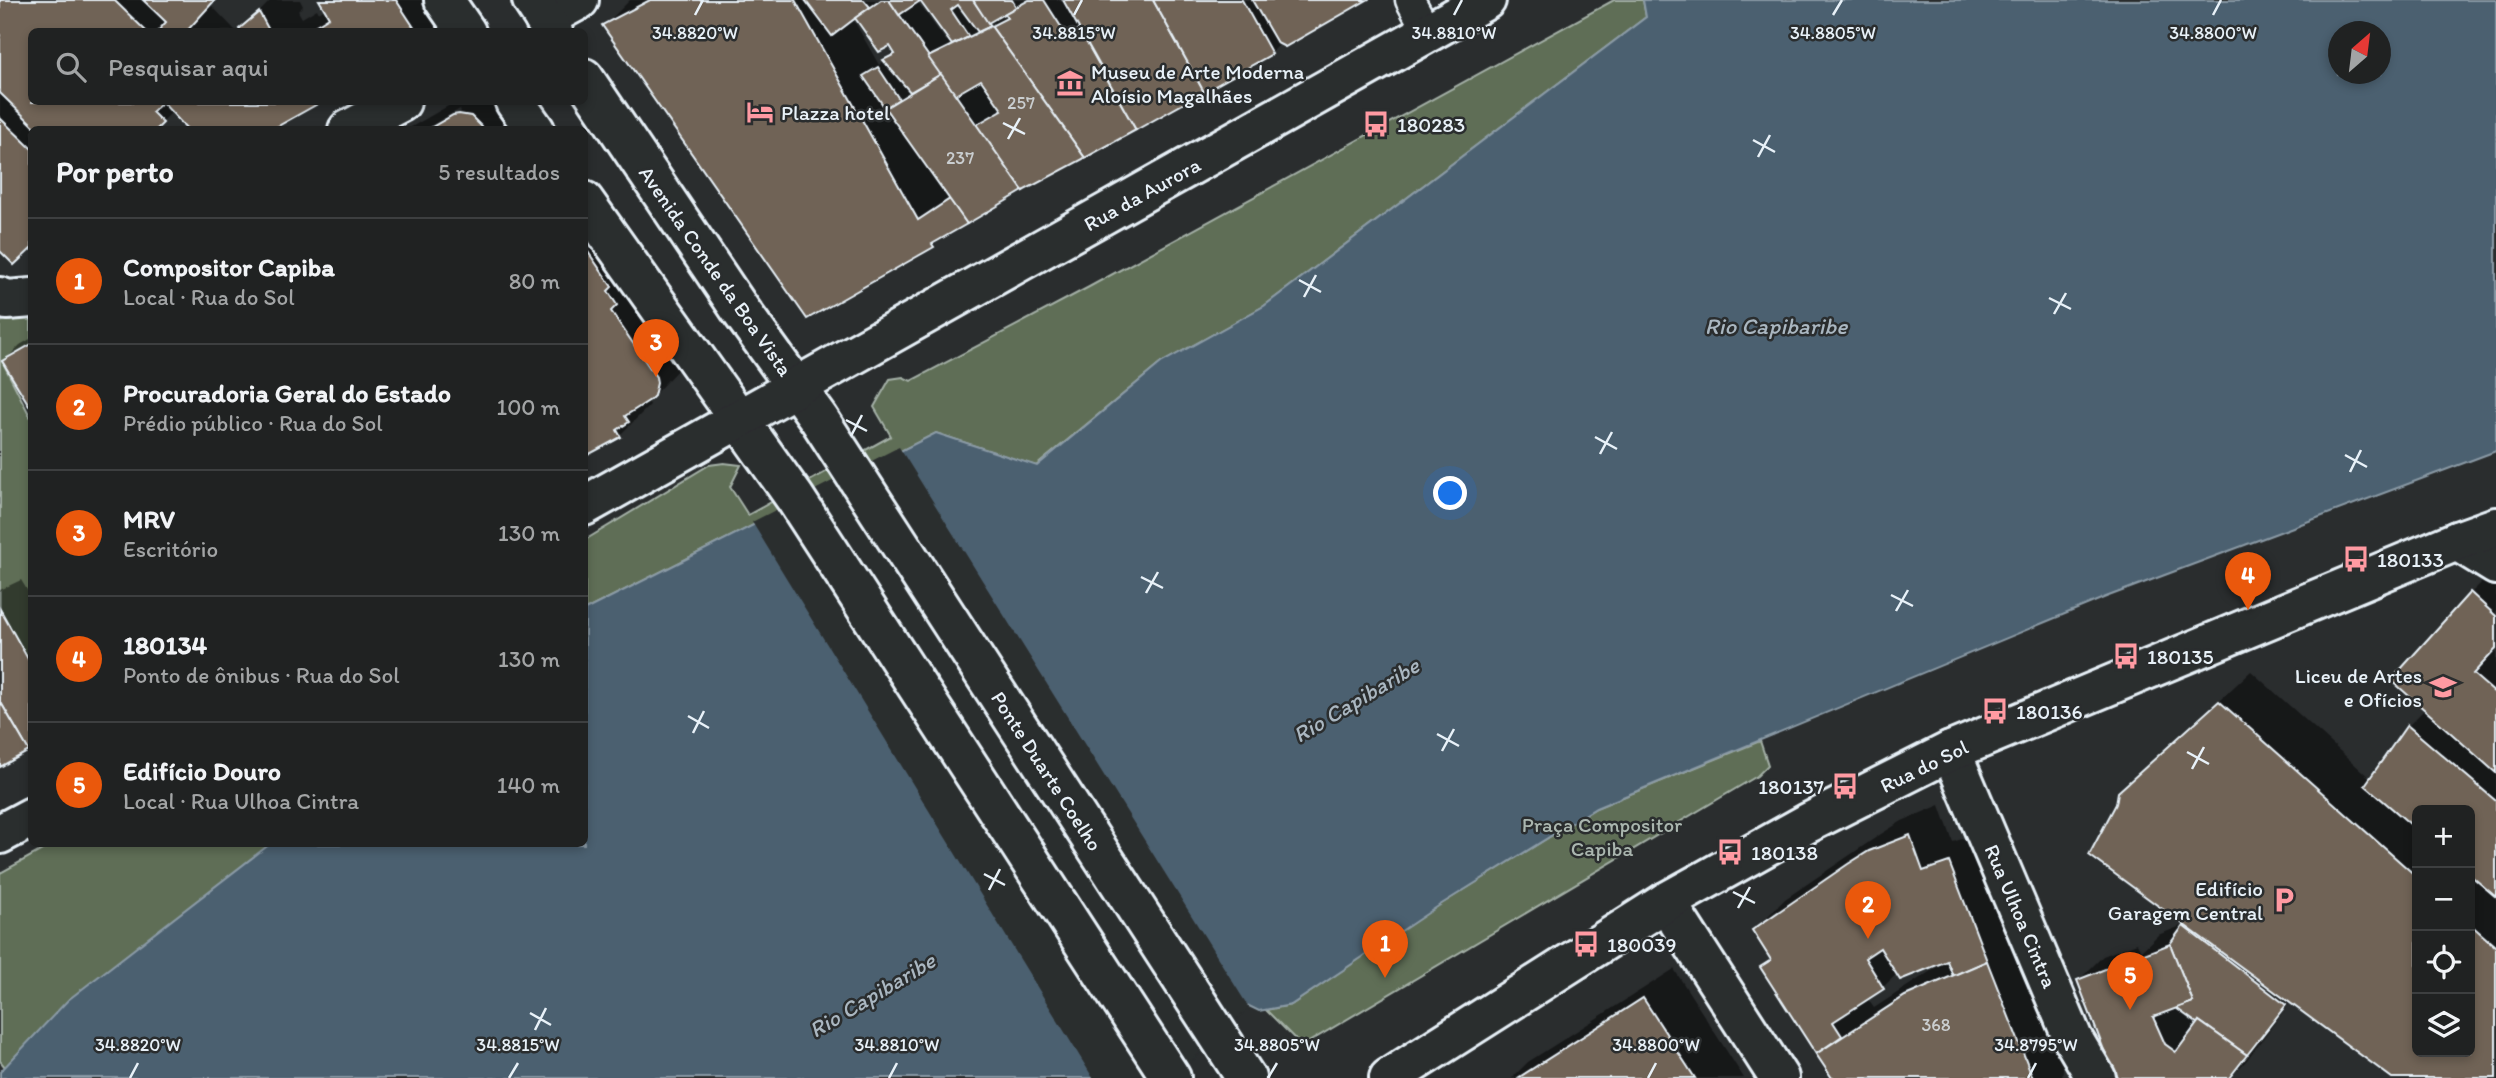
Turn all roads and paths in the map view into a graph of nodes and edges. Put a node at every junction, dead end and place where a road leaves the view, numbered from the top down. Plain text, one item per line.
1 (444, 0) edge
2 (579, 0) edge
3 (1409, 0) edge
4 (1486, 0) edge
5 (543, 17) edge
6 (463, 28) edge
7 (1428, 33) junction
8 (588, 84) edge
9 (395, 105) edge
10 (517, 105) edge
11 (356, 126) edge
12 (532, 126) edge
13 (588, 207) edge
14 (0, 297) edge
15 (28, 298) edge
16 (796, 387) junction
17 (738, 419) junction
18 (848, 463) joint
19 (588, 504) edge
20 (2496, 527) edge
21 (2457, 541) junction
22 (2496, 565) edge
23 (1951, 751) junction
24 (28, 819) edge
25 (0, 834) edge
26 (1666, 902) junction
27 (1242, 1072) edge
28 (1171, 1078) edge
29 (1389, 1078) edge
30 (1779, 1078) edge
31 (2096, 1078) edge

1 - 6 main road
2 - 5 main road
3 - 7 street
4 - 7 main road, Rua da Aurora
7 - 16 main road, Rua da Aurora
8 - 16 main road, Avenida Conde da Boa Vista
9 - 11 main road
10 - 12 main road
13 - 17 main road
14 - 15 main road
16 - 17 main road, Rua da Aurora
16 - 18 main road, Avenida Conde da Boa Vista
17 - 19 main road, Rua da Aurora
17 - 28 main road
18 - 27 main road, Ponte Duarte Coelho
20 - 21 main road, Rua do Sol
21 - 22 main road
21 - 23 main road, Rua do Sol
23 - 26 main road, Rua do Sol
23 - 31 main road, Rua Ulhoa Cintra
24 - 25 main road
26 - 29 main road, Rua do Sol
26 - 30 main road

